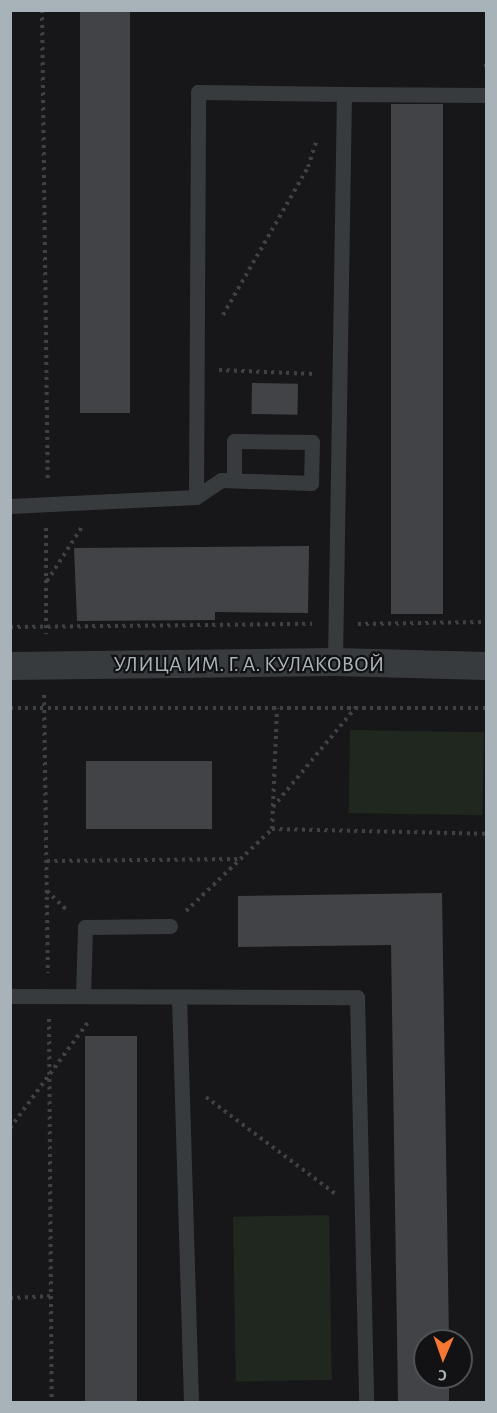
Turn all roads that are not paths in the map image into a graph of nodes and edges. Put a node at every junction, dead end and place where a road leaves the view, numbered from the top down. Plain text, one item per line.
1 (486, 95) edge
2 (344, 100) junction
3 (234, 480) junction
4 (196, 497) junction
5 (10, 506) edge
6 (335, 662) junction
7 (10, 666) edge
8 (486, 666) edge
9 (171, 926) road end
10 (10, 996) edge
11 (82, 996) junction
12 (179, 997) junction
13 (192, 1402) edge
14 (366, 1402) edge

1 - 2 lane
2 - 4 lane
2 - 6 lane
3 - 3 lane
3 - 4 lane
4 - 5 lane
6 - 7 street, УЛИЦА ИМ. Г. А. КУЛАКОВОЙ
6 - 8 street, УЛИЦА ИМ. Г. А. КУЛАКОВОЙ
9 - 11 lane
10 - 11 lane
11 - 12 lane
12 - 13 lane
12 - 14 lane

